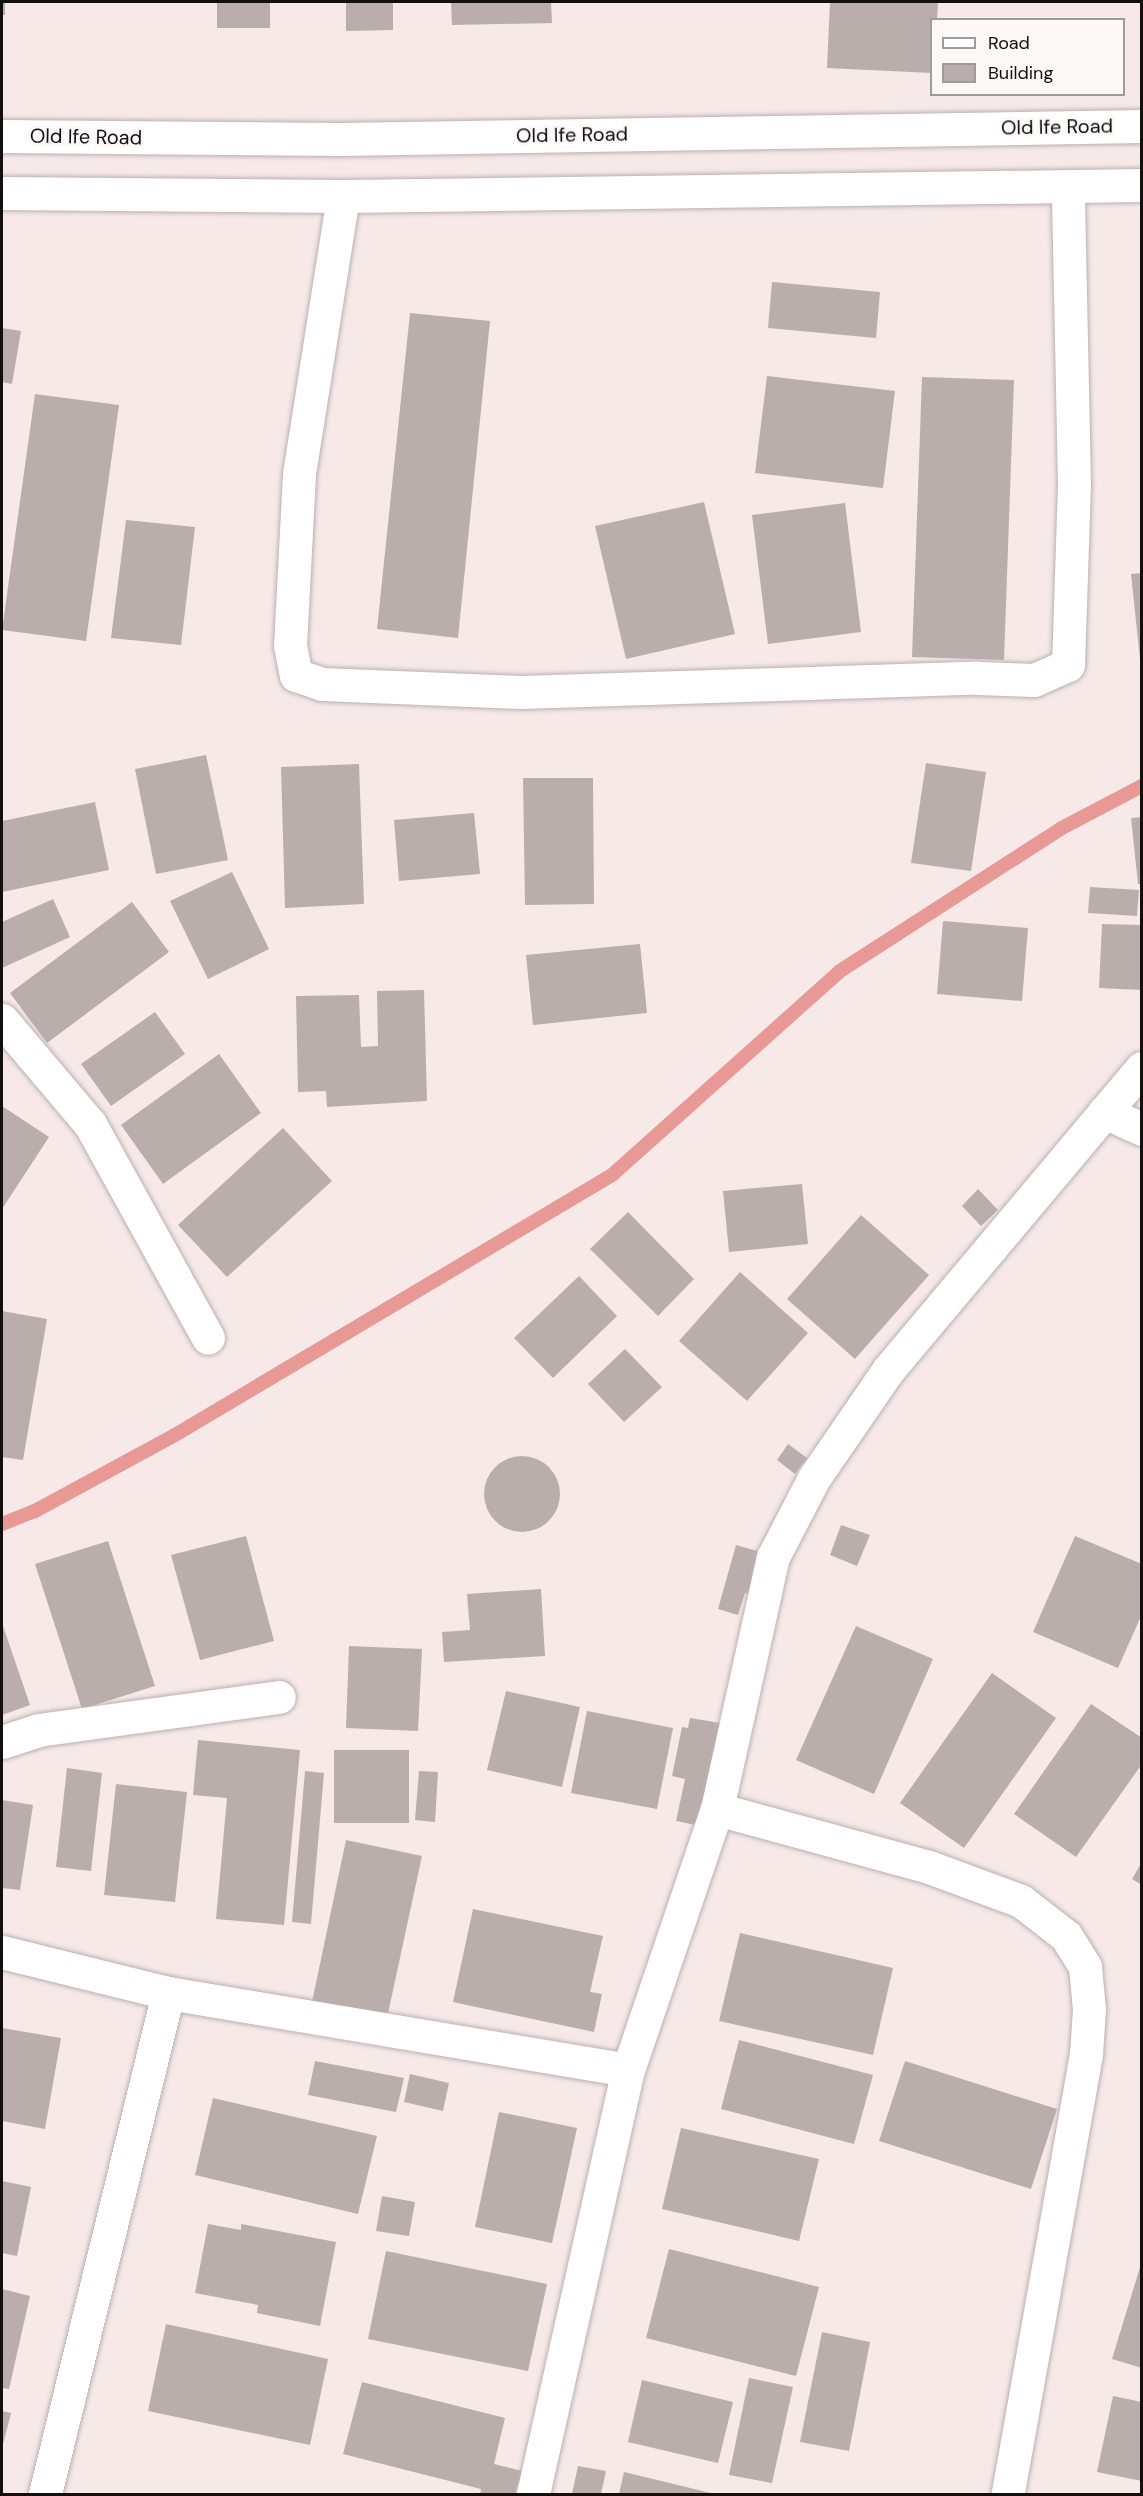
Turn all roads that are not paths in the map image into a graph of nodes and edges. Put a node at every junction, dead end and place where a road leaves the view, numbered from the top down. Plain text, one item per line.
1 (1142, 126) edge
2 (2, 136) edge
3 (1142, 185) edge
4 (1068, 186) junction
5 (2, 193) edge
6 (343, 196) junction
7 (2, 1020) edge
8 (1142, 1068) edge
9 (1104, 1112) junction
10 (1142, 1129) edge
11 (208, 1338) dead end
12 (279, 1697) dead end
13 (2, 1742) edge
14 (717, 1809) junction
15 (2, 1952) edge
16 (168, 1993) junction
17 (628, 2070) junction
18 (45, 2494) edge
19 (533, 2494) edge
20 (1008, 2494) edge

1 - 2 street, Old Ife Road
3 - 4 street
4 - 6 street
4 - 6 street
5 - 6 street
7 - 11 street
8 - 9 street
9 - 10 street
9 - 14 street
12 - 13 street
14 - 17 street
14 - 20 street
15 - 16 street
16 - 17 street
16 - 18 street
17 - 19 street

